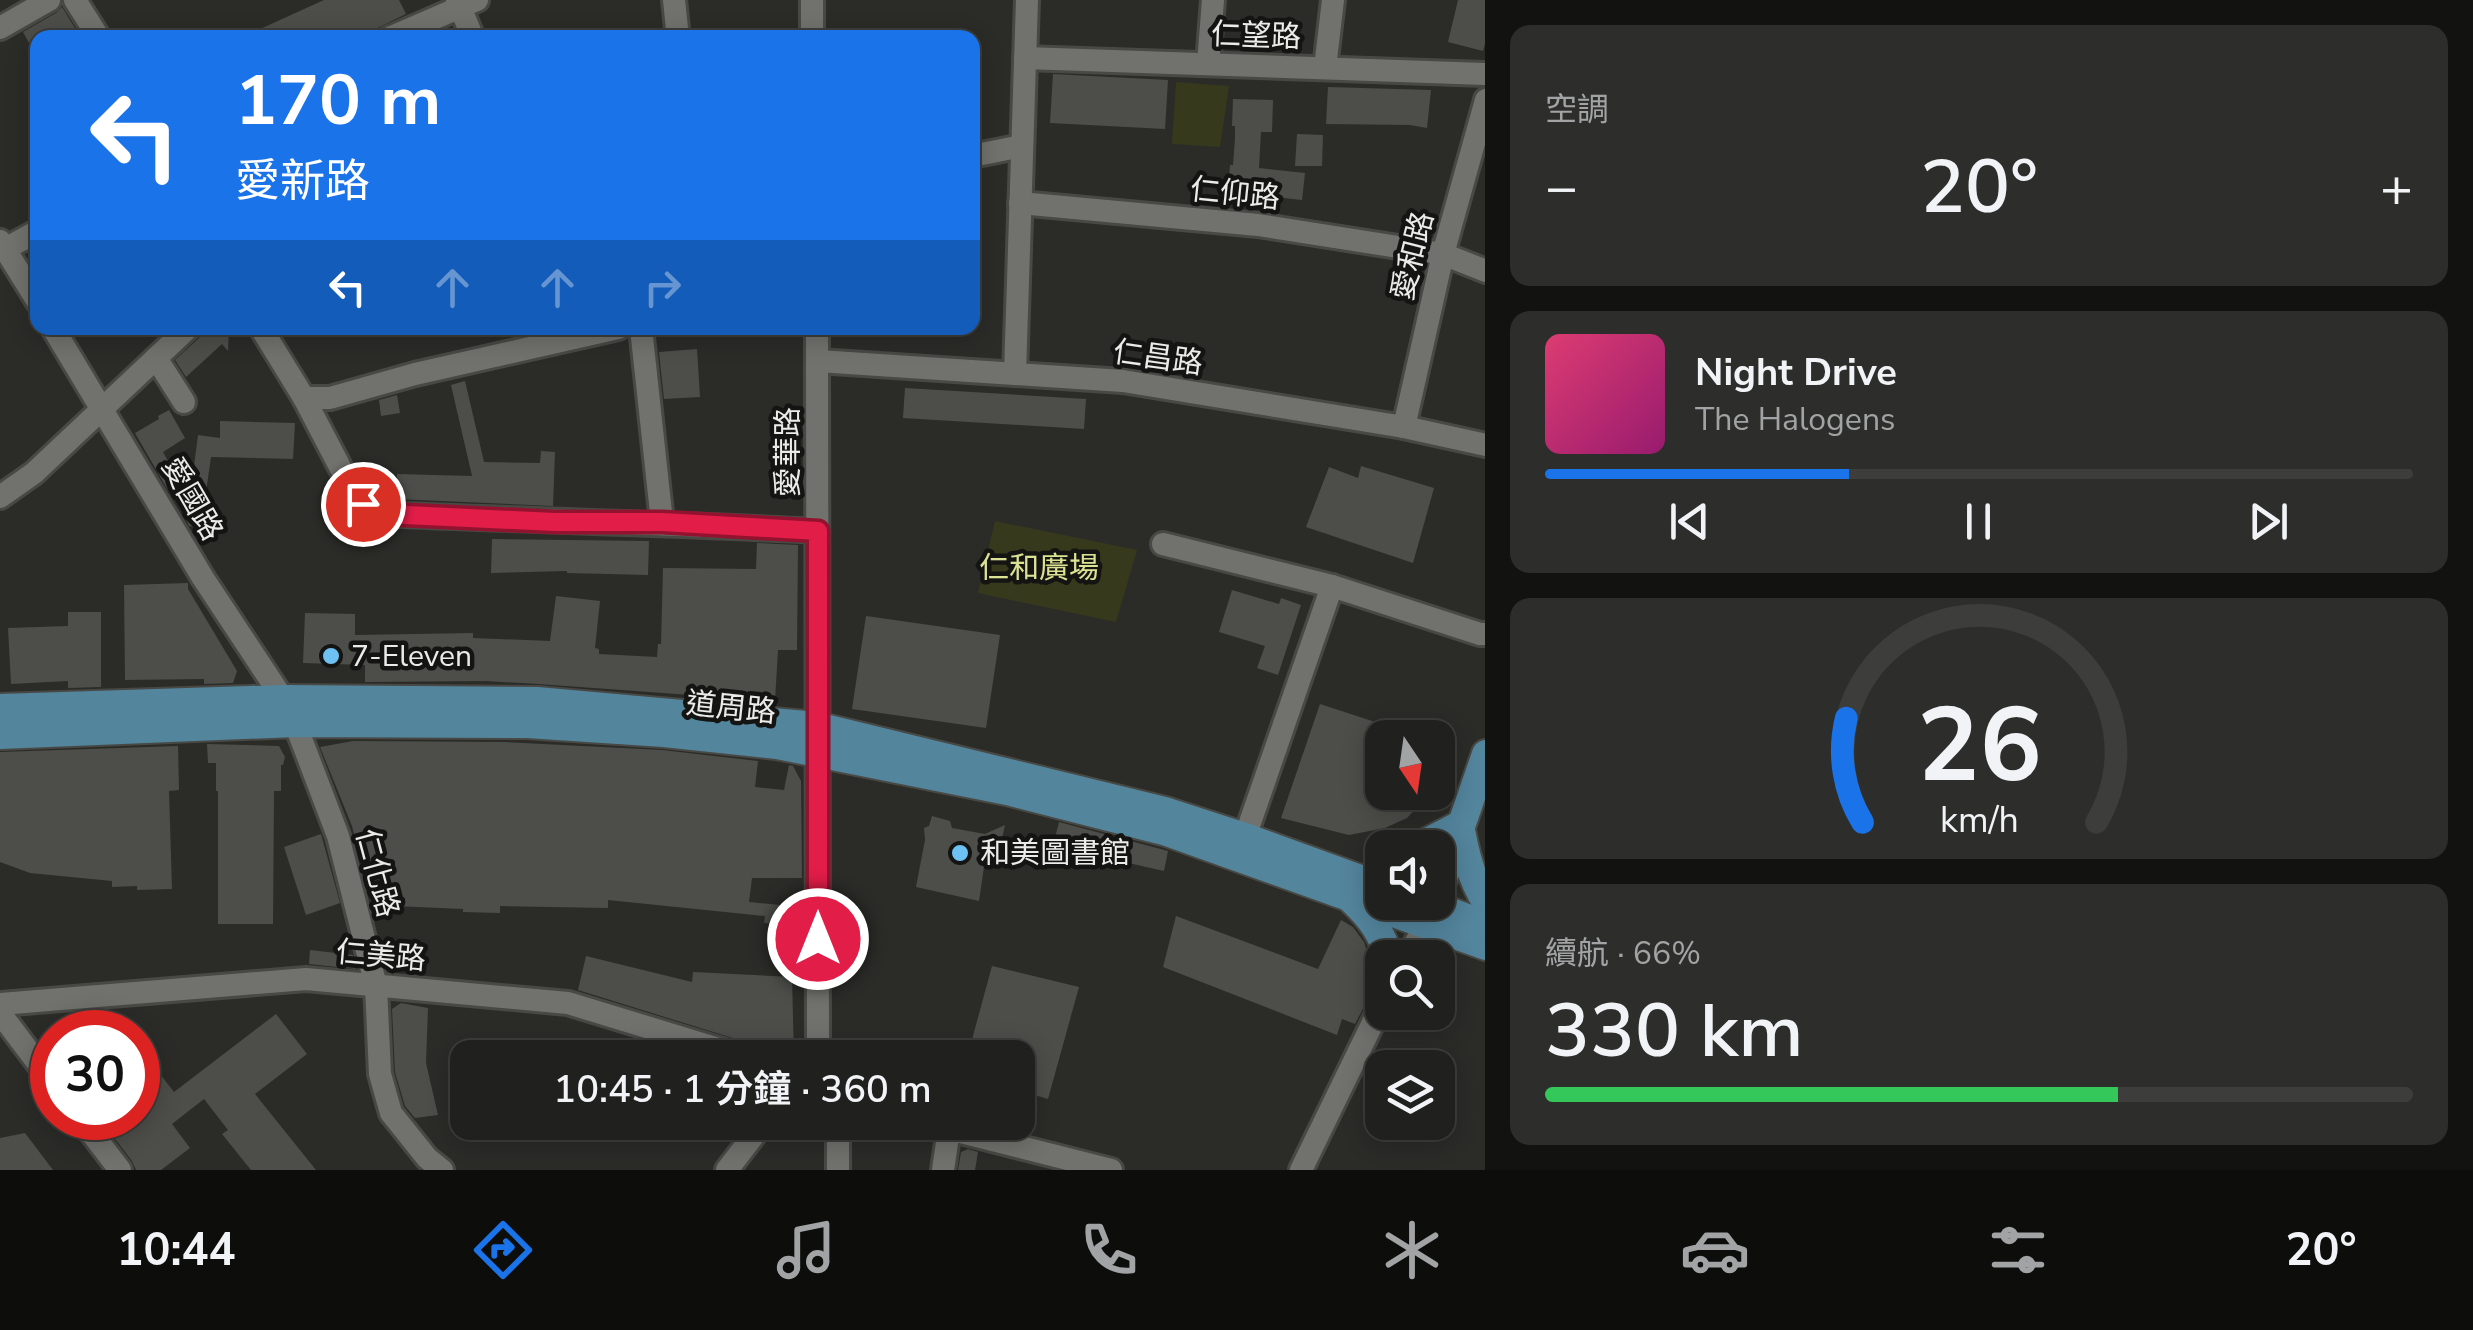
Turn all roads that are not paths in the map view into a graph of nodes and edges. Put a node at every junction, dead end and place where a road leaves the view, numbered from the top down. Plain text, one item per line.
1 (49, 0) edge
2 (75, 0) edge
3 (674, 0) edge
4 (812, 0) edge
5 (1026, 0) edge
6 (1213, 0) edge
7 (1333, 0) edge
8 (465, 2) edge
9 (0, 28) edge
10 (93, 30) edge
11 (405, 30) edge
12 (470, 30) edge
13 (677, 30) edge
14 (812, 30) edge
15 (1025, 58) junction
16 (1208, 64) junction
17 (1325, 68) junction
18 (1485, 74) edge
19 (1485, 104) edge
20 (1022, 146) junction
21 (980, 154) edge
22 (1020, 203) junction
23 (30, 234) edge
24 (2, 245) edge
25 (1443, 254) junction
26 (1485, 272) edge
27 (30, 289) edge
28 (58, 335) edge
29 (181, 335) edge
30 (266, 335) edge
31 (587, 335) edge
32 (642, 335) edge
33 (816, 335) edge
34 (156, 358) junction
35 (818, 361) junction
36 (1016, 374) junction
37 (304, 398) junction
38 (184, 402) dead end
39 (103, 408) junction
40 (1404, 427) junction
41 (1485, 445) edge
42 (3, 487) edge
43 (662, 522) junction
44 (818, 531) junction
45 (1164, 544) dead end
46 (1332, 586) junction
47 (1485, 634) edge
48 (0, 708) edge
49 (289, 711) junction
50 (0, 735) edge
51 (818, 739) junction
52 (1485, 757) edge
53 (1460, 825) junction
54 (1450, 830) edge
55 (1245, 837) junction
56 (1455, 839) edge
57 (1365, 867) edge
58 (1342, 872) junction
59 (1365, 881) edge
60 (1352, 900) junction
61 (1485, 900) edge
62 (1365, 901) edge
63 (1455, 914) edge
64 (1450, 920) edge
65 (1485, 925) edge
66 (1384, 940) edge
67 (1485, 945) edge
68 (376, 986) junction
69 (0, 1004) edge
70 (0, 1013) edge
71 (1369, 1030) edge
72 (690, 1040) edge
73 (818, 1040) edge
74 (30, 1053) edge
75 (97, 1140) edge
76 (750, 1140) edge
77 (838, 1140) edge
78 (942, 1140) edge
79 (995, 1140) edge
80 (120, 1170) edge
81 (442, 1170) edge
82 (727, 1170) edge
83 (838, 1170) edge
84 (943, 1170) edge
85 (1111, 1170) edge
86 (1301, 1170) edge

1 - 9 street
2 - 10 street
3 - 13 street
4 - 14 street
5 - 15 street
6 - 16 street
7 - 17 street
8 - 11 street
8 - 12 street
15 - 16 street, 仁望路
15 - 20 street
16 - 17 street, 仁望路
17 - 18 street, 仁望路
19 - 25 street, 愛和路
20 - 21 street
20 - 22 street
22 - 25 street, 仁仰路
22 - 36 street
23 - 24 street
24 - 27 street
25 - 26 street, 仁仰路
25 - 40 street, 愛和路
28 - 39 street, 愛國路
29 - 34 street
30 - 37 street
31 - 37 street
32 - 43 street
33 - 35 street, 愛華路
34 - 38 street
34 - 39 street
35 - 36 street, 仁昌路
35 - 44 street, 愛華路
36 - 40 street, 仁昌路
37 - 43 street
39 - 42 street
39 - 49 street, 愛國路
40 - 41 street, 仁昌路
43 - 44 street
44 - 51 street, 愛華路
45 - 46 street
46 - 47 street
46 - 55 street
48 - 49 main road, 道周路
49 - 50 main road, 道周路
49 - 51 main road, 道周路
49 - 68 street, 仁化路
51 - 55 main road, 道周路
51 - 60 main road, 道周路
51 - 73 street, 愛華路
52 - 53 main road
53 - 54 main road
53 - 56 main road
53 - 61 main road
55 - 58 main road, 道周路
57 - 58 main road
58 - 59 main road, 道周路
60 - 62 main road, 道周路
60 - 66 main road
63 - 65 main road, 道周路
64 - 67 main road, 道周路
68 - 69 street, 仁美路
68 - 72 street, 仁美路
68 - 81 street, 仁化路
70 - 74 street
71 - 86 street
75 - 80 street
76 - 82 street
77 - 83 street
78 - 84 street
79 - 85 street

